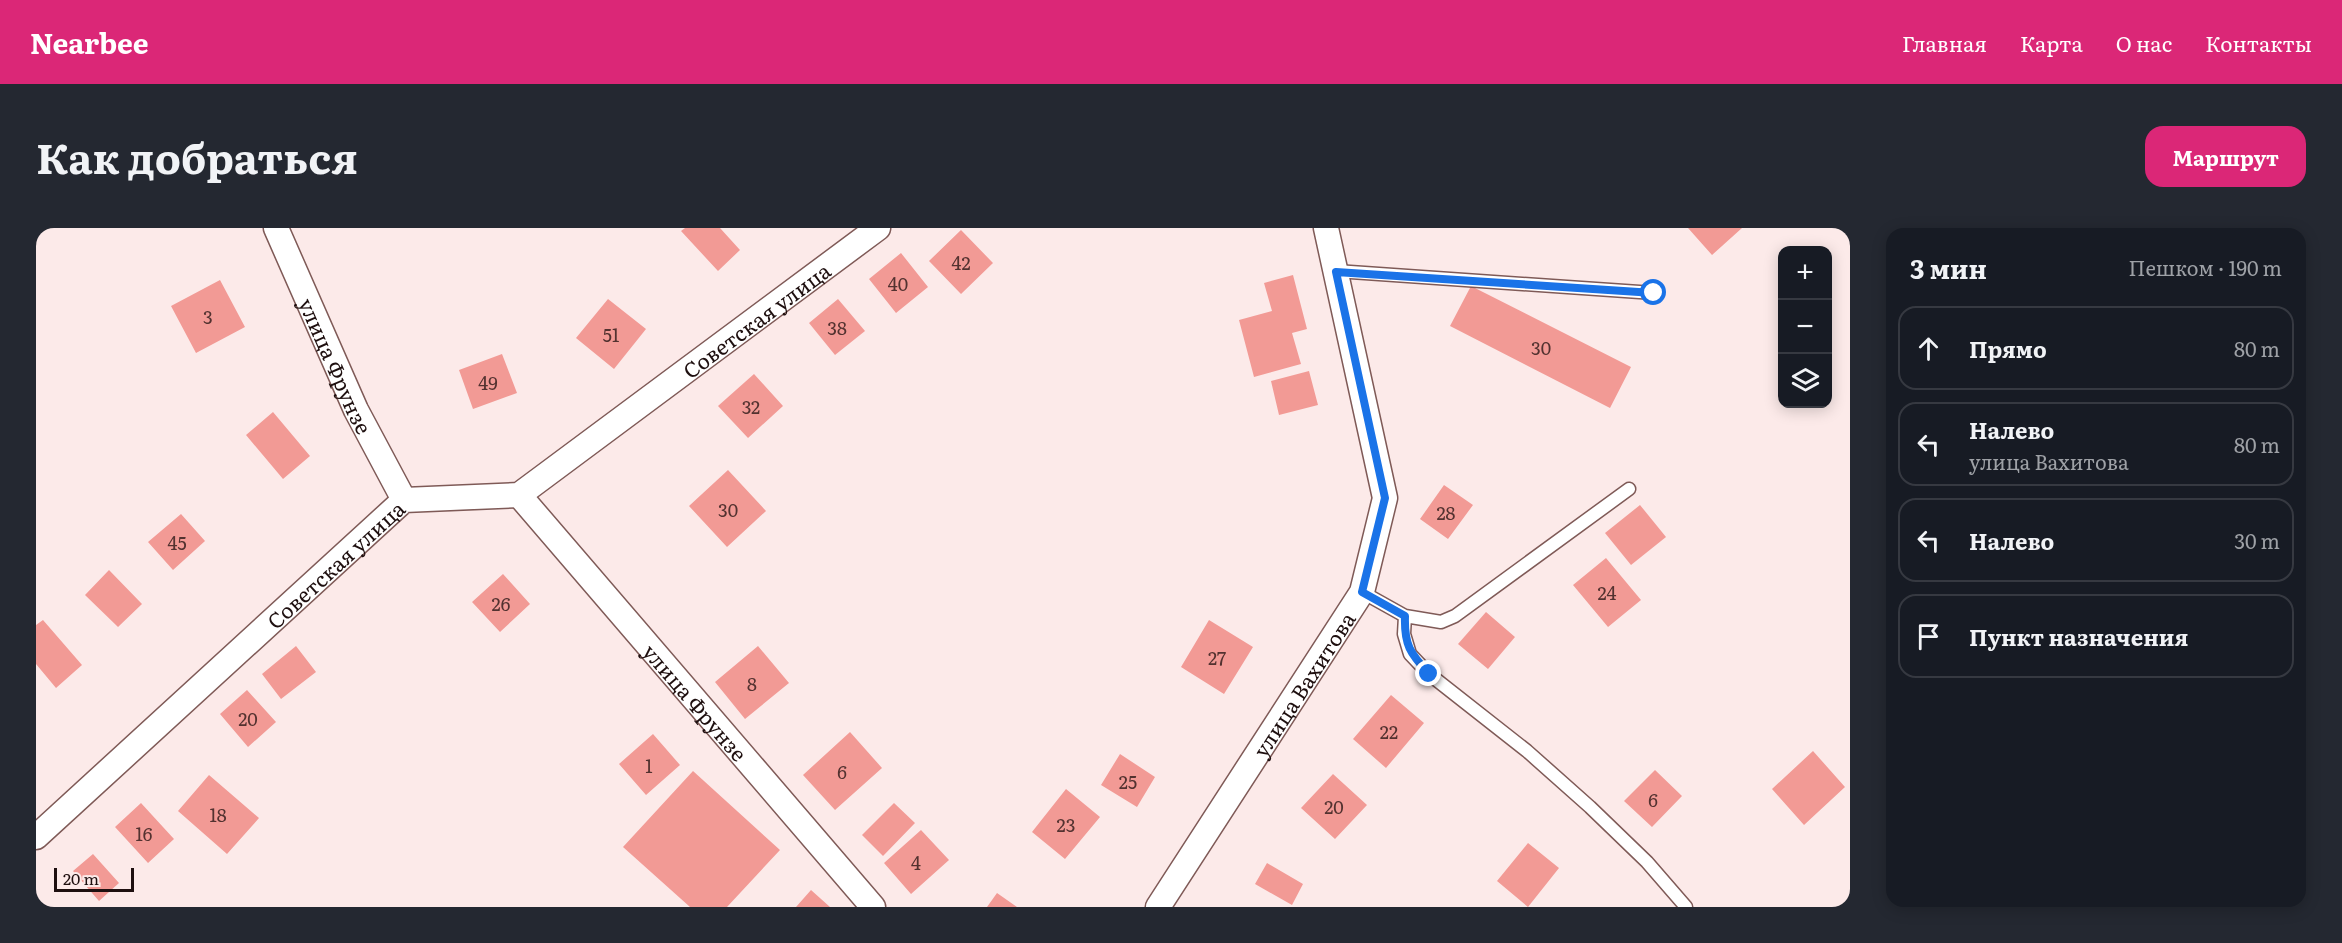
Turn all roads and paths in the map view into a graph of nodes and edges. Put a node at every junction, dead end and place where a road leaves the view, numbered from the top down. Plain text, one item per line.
1 (276, 228) edge
2 (878, 228) edge
3 (1326, 228) edge
4 (1336, 272) junction
5 (1654, 293) dead end
6 (1629, 489) dead end
7 (519, 495) junction
8 (404, 500) junction
9 (1362, 592) junction
10 (1405, 616) junction
11 (36, 837) edge
12 (873, 907) edge
13 (1158, 907) edge
14 (1686, 907) edge

1 - 8 street, улица Фрунзе
2 - 7 street, Советская улица
3 - 4 street, улица Вахитова
4 - 5 lane
4 - 9 street, улица Вахитова
6 - 10 lane
7 - 8 street, Советская улица
7 - 12 street, улица Фрунзе
8 - 11 street, Советская улица
9 - 10 lane
9 - 13 street, улица Вахитова
10 - 14 lane

